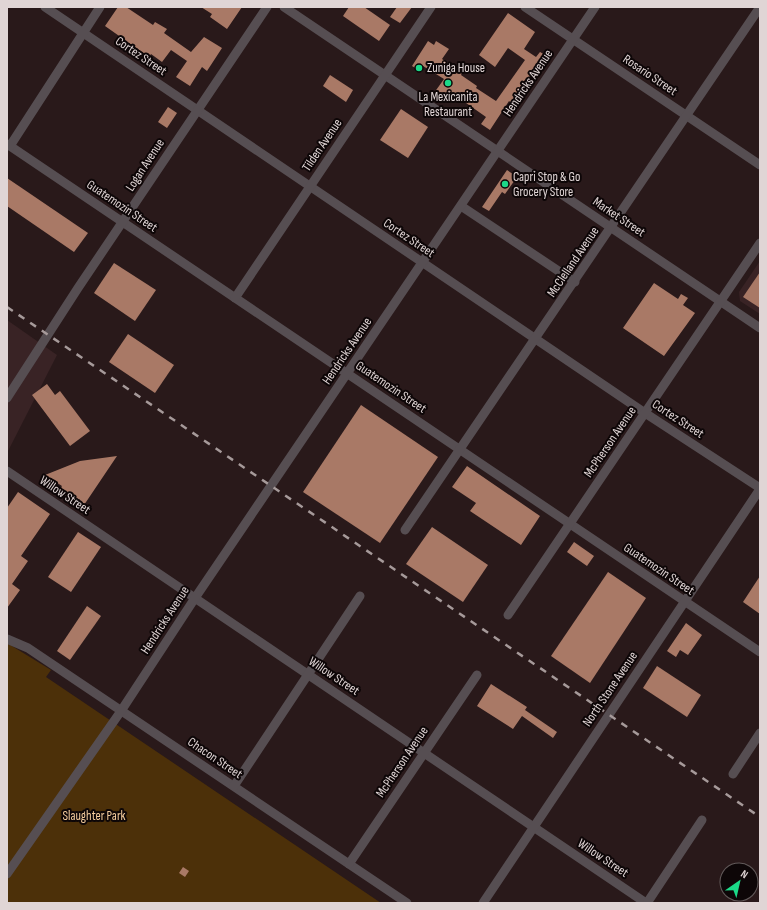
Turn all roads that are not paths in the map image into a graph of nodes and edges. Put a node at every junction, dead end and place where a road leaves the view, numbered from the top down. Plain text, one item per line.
1 (45, 7) edge
2 (100, 7) edge
3 (267, 7) edge
4 (284, 7) edge
5 (431, 7) edge
6 (526, 7) edge
7 (595, 7) edge
8 (760, 7) edge
9 (84, 33) junction
10 (573, 39) junction
11 (385, 75) junction
12 (197, 110) junction
13 (687, 116) junction
14 (8, 145) edge
15 (498, 151) junction
16 (760, 165) edge
17 (310, 186) junction
18 (461, 206) junction
19 (123, 222) junction
20 (612, 228) junction
21 (760, 243) edge
22 (423, 262) junction
23 (575, 282) junction
24 (235, 298) junction
25 (721, 301) junction
26 (760, 328) edge
27 (536, 338) junction
28 (347, 373) junction
29 (7, 398) edge
30 (645, 413) junction
31 (461, 450) junction
32 (7, 471) edge
33 (760, 489) edge
34 (570, 524) junction
35 (405, 530) dead end
36 (360, 596) dead end
37 (195, 598) junction
38 (685, 601) junction
39 (508, 615) dead end
40 (7, 640) edge
41 (760, 652) edge
42 (309, 675) junction
43 (477, 675) dead end
44 (121, 711) junction
45 (760, 733) edge
46 (424, 752) junction
47 (733, 774) dead end
48 (234, 786) junction
49 (702, 820) dead end
50 (534, 827) junction
51 (349, 864) junction
52 (7, 874) edge
53 (407, 903) edge
54 (483, 903) edge
55 (647, 903) edge

1 - 9 street, Cortez Street
2 - 9 street
3 - 12 street, Logan Avenue
4 - 11 street, Market Street
5 - 11 street, Tilden Avenue
6 - 10 street, Rosario Street
7 - 10 street, Hendricks Avenue
8 - 13 street, McClelland Avenue
9 - 12 street, Cortez Street
9 - 14 street
10 - 13 street, Rosario Street
10 - 15 street, Hendricks Avenue
11 - 15 street, Market Street
11 - 17 street, Tilden Avenue
12 - 17 street, Cortez Street
12 - 19 street, Logan Avenue
13 - 16 street, Rosario Street
13 - 20 street, McClelland Avenue
14 - 19 street, Guatemozin Street
15 - 18 street, Hendricks Avenue
15 - 20 street, Market Street
17 - 22 street, Cortez Street
17 - 24 street, Tilden Avenue
18 - 22 street, Hendricks Avenue
18 - 23 street
19 - 24 street, Guatemozin Street
19 - 29 street, Logan Avenue
20 - 23 street, McClelland Avenue
20 - 25 street, Market Street
21 - 25 street, McPherson Avenue
22 - 27 street, Cortez Street
22 - 28 street, Hendricks Avenue
23 - 27 street, McClelland Avenue
24 - 28 street, Guatemozin Street
25 - 26 street, Market Street
25 - 30 street, McPherson Avenue
27 - 30 street, Cortez Street
27 - 31 street, McClelland Avenue
28 - 31 street, Guatemozin Street
28 - 37 street, Hendricks Avenue
30 - 33 street, Cortez Street
30 - 34 street, McPherson Avenue
31 - 34 street, Guatemozin Street
31 - 35 street, McClelland Avenue
32 - 37 street, Willow Street
33 - 38 street, North Stone Avenue
34 - 38 street, Guatemozin Street
34 - 39 street, McPherson Avenue
36 - 42 street
37 - 42 street, Willow Street
37 - 44 street, Hendricks Avenue
38 - 41 street, Guatemozin Street
38 - 50 street, North Stone Avenue
40 - 44 street, Chacon Street
42 - 46 street, Willow Street
42 - 48 street
43 - 46 street, McPherson Avenue
44 - 48 street, Chacon Street
44 - 52 street, Hendricks Avenue
45 - 47 street
46 - 50 street, Willow Street
46 - 51 street, McPherson Avenue
48 - 51 street, Chacon Street
49 - 55 street
50 - 54 street, North Stone Avenue
50 - 55 street, Willow Street
51 - 53 street, Chacon Street

